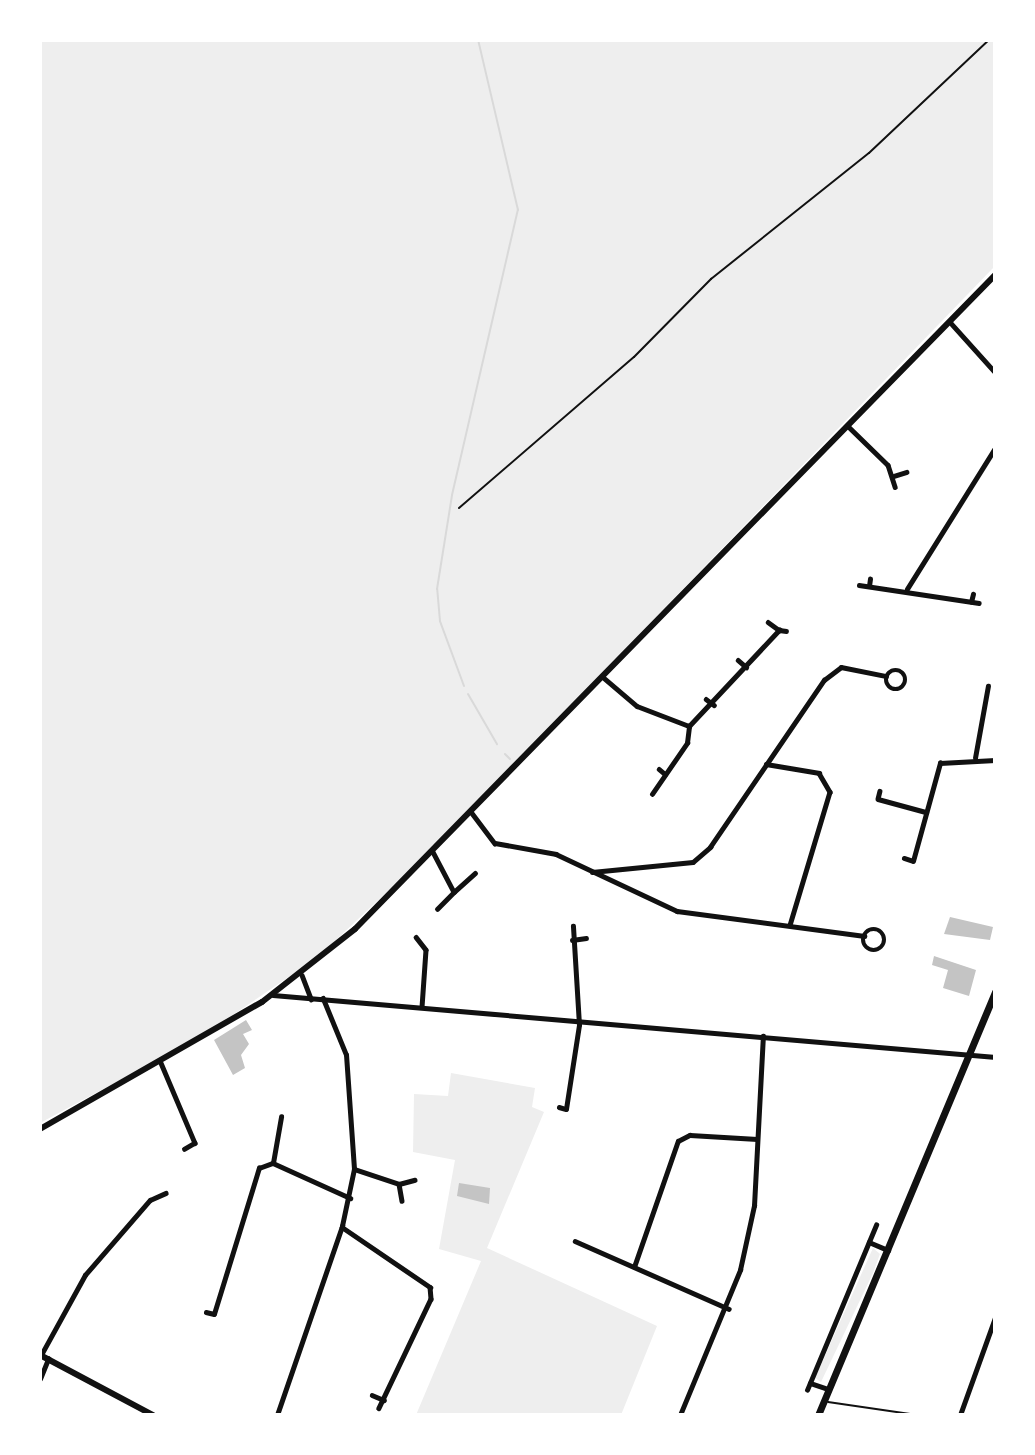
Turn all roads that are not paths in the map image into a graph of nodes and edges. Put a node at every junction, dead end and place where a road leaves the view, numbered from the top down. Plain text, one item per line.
1 (995, 275) edge
2 (950, 322) junction
3 (995, 372) edge
4 (849, 427) junction
5 (995, 448) edge
6 (906, 472) dead end
7 (894, 476) junction
8 (895, 487) dead end
9 (870, 579) dead end
10 (859, 585) dead end
11 (869, 586) junction
12 (907, 589) junction
13 (973, 594) dead end
14 (971, 602) junction
15 (979, 603) dead end
16 (768, 622) dead end
17 (779, 630) junction
18 (786, 631) dead end
19 (738, 660) dead end
20 (746, 667) junction
21 (886, 676) junction
22 (604, 678) junction
23 (988, 686) dead end
24 (986, 698) junction
25 (706, 699) dead end
26 (995, 699) edge
27 (714, 705) junction
28 (689, 726) junction
29 (975, 758) junction
30 (995, 760) edge
31 (766, 764) junction
32 (659, 769) dead end
33 (665, 774) junction
34 (880, 791) dead end
35 (652, 794) dead end
36 (472, 813) junction
37 (926, 813) junction
38 (432, 850) junction
39 (904, 858) dead end
40 (592, 872) junction
41 (474, 873) dead end
42 (454, 892) junction
43 (437, 909) dead end
44 (790, 925) junction
45 (573, 926) dead end
46 (864, 936) junction
47 (416, 937) dead end
48 (586, 938) dead end
49 (572, 940) junction
50 (302, 975) junction
51 (995, 991) edge
52 (273, 995) junction
53 (311, 999) junction
54 (323, 999) junction
55 (422, 1007) junction
56 (579, 1025) junction
57 (763, 1036) junction
58 (972, 1056) junction
59 (995, 1057) edge
60 (161, 1063) junction
61 (559, 1107) dead end
62 (281, 1117) dead end
63 (40, 1129) edge
64 (757, 1139) junction
65 (184, 1149) dead end
66 (273, 1163) junction
67 (354, 1169) junction
68 (414, 1180) dead end
69 (399, 1184) junction
70 (166, 1193) dead end
71 (156, 1197) junction
72 (350, 1198) junction
73 (402, 1201) dead end
74 (161, 1205) dead end
75 (876, 1225) dead end
76 (342, 1226) junction
77 (575, 1241) dead end
78 (869, 1242) junction
79 (889, 1250) junction
80 (634, 1267) junction
81 (729, 1309) junction
82 (206, 1312) dead end
83 (214, 1314) junction
84 (221, 1316) dead end
85 (995, 1318) edge
86 (40, 1355) edge
87 (48, 1359) junction
88 (40, 1378) edge
89 (810, 1383) junction
90 (807, 1390) dead end
91 (829, 1390) junction
92 (372, 1395) dead end
93 (384, 1400) junction
94 (824, 1401) junction
95 (379, 1408) dead end
96 (153, 1415) edge
97 (277, 1415) edge
98 (680, 1415) edge
99 (818, 1415) edge
100 (916, 1415) edge
101 (960, 1415) edge

1 - 2 main road
2 - 3 street
2 - 4 main road
4 - 7 street
4 - 22 main road
5 - 12 street
6 - 7 street
7 - 8 street
9 - 11 street
10 - 11 street
11 - 12 street
12 - 14 street
13 - 14 street
14 - 15 street
16 - 17 street
17 - 18 street
17 - 20 street
19 - 20 street
20 - 27 street
21 - 21 street
21 - 31 street
22 - 28 street
22 - 36 main road
23 - 24 street
24 - 26 street
24 - 29 street
25 - 27 street
27 - 28 street
28 - 33 street
29 - 30 street
29 - 37 street
31 - 40 street
31 - 44 street
32 - 33 street
33 - 35 street
34 - 37 street
36 - 38 main road
36 - 40 street
37 - 39 street
38 - 42 street
38 - 50 main road
40 - 44 street
41 - 42 street
42 - 43 street
44 - 46 street
45 - 49 street
46 - 46 street
47 - 55 street
48 - 49 street
49 - 56 street
50 - 52 main road
50 - 53 street
51 - 58 highway
52 - 53 street
52 - 60 main road
53 - 54 street
54 - 55 street
54 - 67 street
55 - 56 street
56 - 57 street
56 - 61 street
57 - 58 street
57 - 64 street
58 - 59 street
58 - 79 highway
60 - 63 main road
60 - 65 street
62 - 66 street
64 - 80 street
64 - 81 street
66 - 72 street
66 - 83 street
67 - 69 street
67 - 72 street
68 - 69 street
69 - 73 street
70 - 71 street
71 - 74 street
71 - 86 street
72 - 76 street
75 - 78 street
76 - 93 street
76 - 97 street
77 - 80 street
78 - 79 street
78 - 89 street
79 - 91 highway
80 - 81 street
81 - 98 street
82 - 83 street
83 - 84 street
85 - 101 street
86 - 87 main road
87 - 88 street
87 - 96 main road
89 - 90 street
89 - 91 street
91 - 94 highway
92 - 93 street
93 - 95 street
94 - 99 highway
94 - 100 lane

